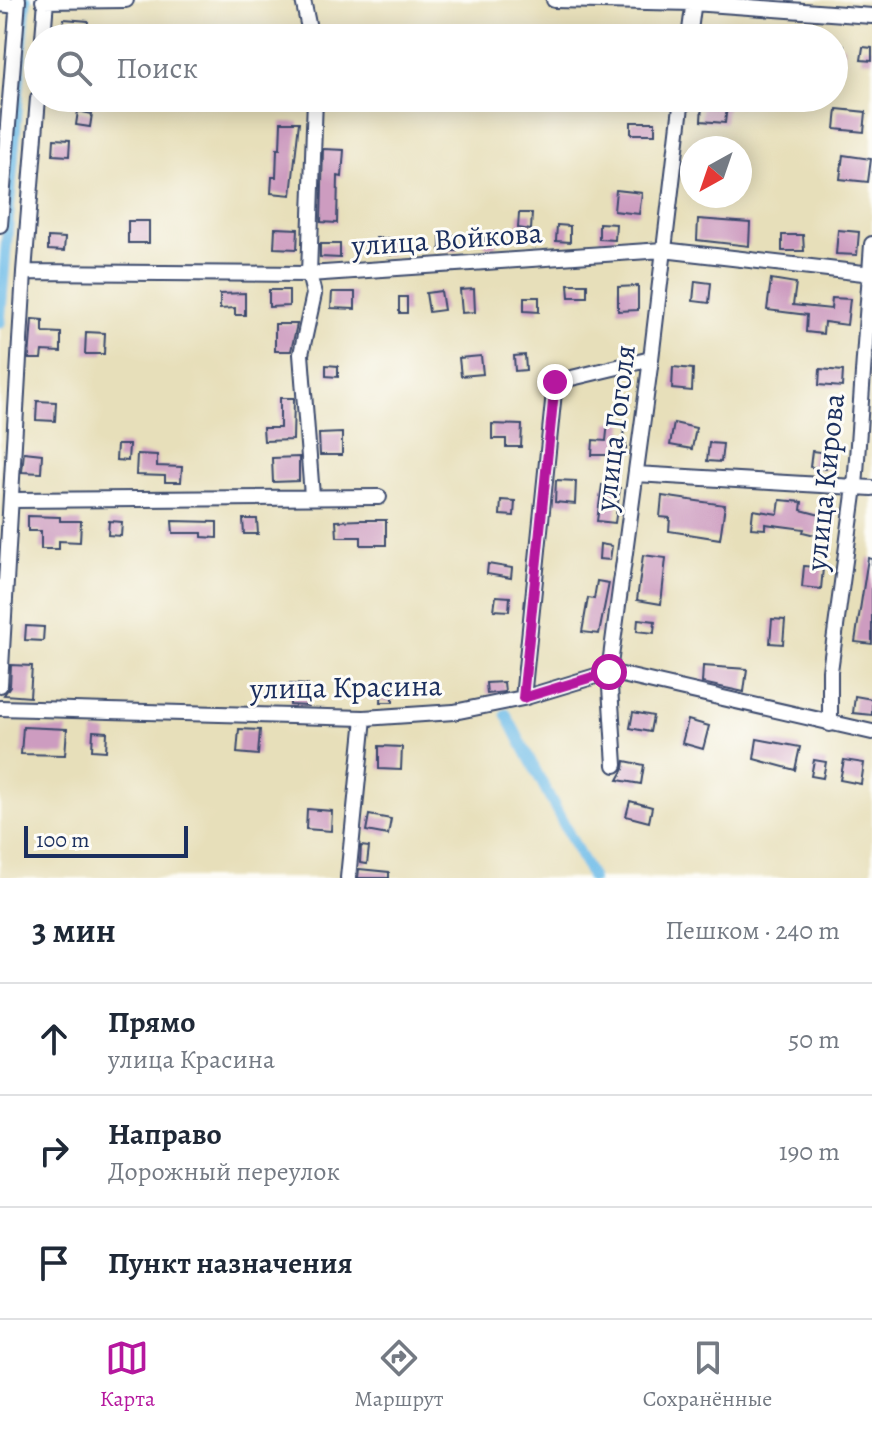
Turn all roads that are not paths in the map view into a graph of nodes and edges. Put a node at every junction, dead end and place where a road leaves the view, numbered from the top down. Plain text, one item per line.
1 (126, 0) edge
2 (303, 0) edge
3 (554, 0) edge
4 (574, 0) edge
5 (45, 1) edge
6 (694, 2) edge
7 (17, 3) edge
8 (0, 4) edge
9 (872, 16) edge
10 (44, 24) edge
11 (308, 24) edge
12 (691, 24) edge
13 (37, 112) edge
14 (315, 112) edge
15 (680, 112) edge
16 (0, 225) edge
17 (872, 244) edge
18 (663, 250) junction
19 (24, 272) junction
20 (309, 274) junction
21 (870, 274) edge
22 (651, 359) junction
23 (636, 474) junction
24 (855, 487) junction
25 (872, 488) edge
26 (312, 496) junction
27 (379, 497) dead end
28 (12, 500) junction
29 (609, 672) junction
30 (0, 685) edge
31 (523, 698) junction
32 (0, 708) edge
33 (364, 718) junction
34 (830, 724) junction
35 (872, 732) edge
36 (615, 765) dead end
37 (348, 878) edge

1 - 5 street
2 - 11 street
3 - 4 street
4 - 6 street
5 - 10 street
6 - 9 street
6 - 12 street
7 - 8 street
7 - 16 street
13 - 19 street
14 - 20 street
15 - 18 street, улица Гоголя
17 - 21 street, улица Кирова
18 - 20 street, улица Войкова
18 - 21 street, улица Войкова
18 - 22 street, улица Гоголя
19 - 20 street, улица Войкова
19 - 28 street
20 - 26 street
21 - 24 street, улица Кирова
22 - 23 street, улица Гоголя
22 - 31 street
23 - 24 street
23 - 29 street, улица Гоголя
24 - 25 street
24 - 34 street, улица Кирова
26 - 27 street
26 - 28 street
28 - 30 street
29 - 31 street, улица Красина
29 - 34 street
29 - 36 street, улица Гоголя
31 - 33 street, улица Красина
32 - 33 street, улица Красина
33 - 37 street
34 - 35 street

